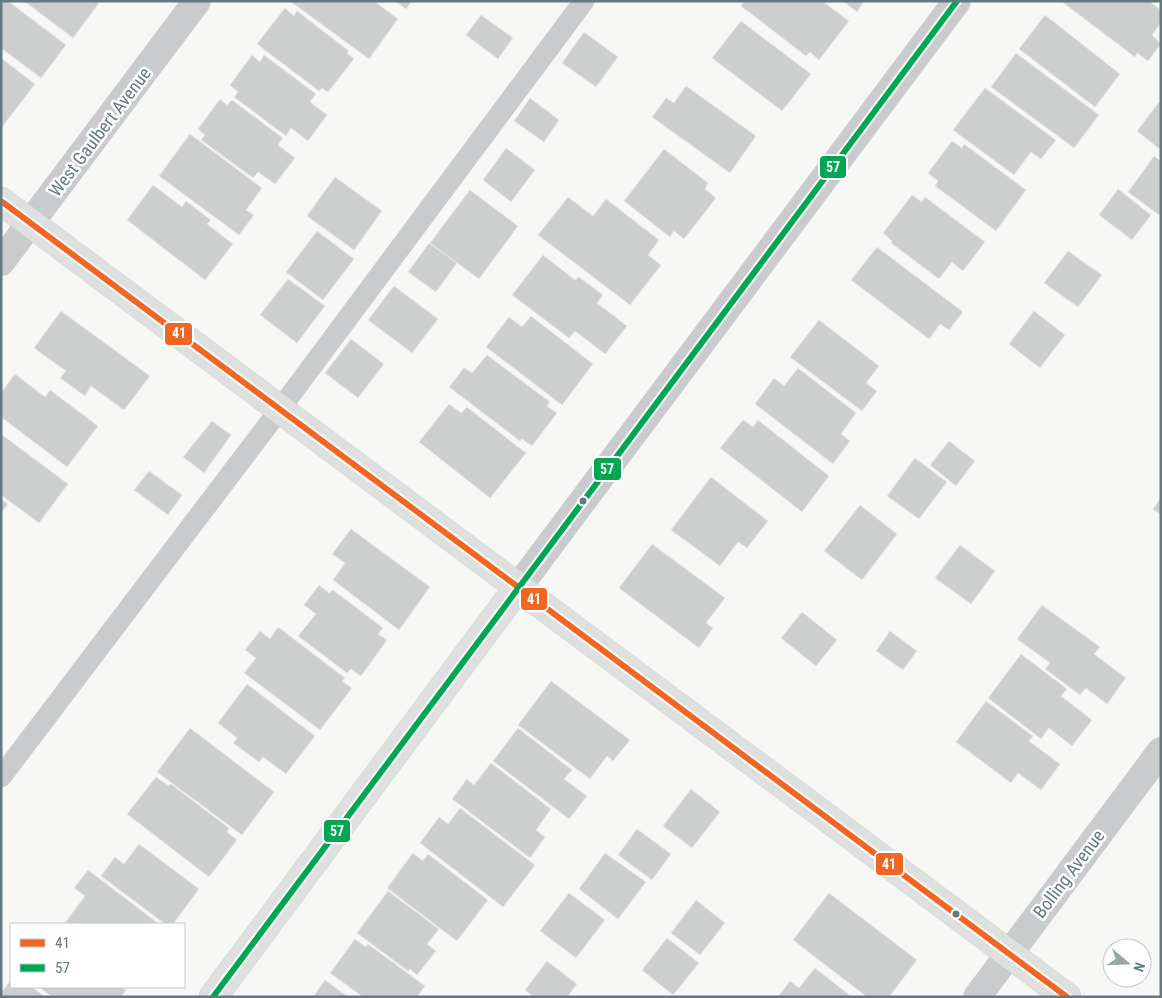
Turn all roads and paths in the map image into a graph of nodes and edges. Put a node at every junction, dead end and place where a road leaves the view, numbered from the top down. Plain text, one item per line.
1 (197, 1) edge
2 (584, 1) edge
3 (957, 1) edge
4 (1, 201) edge
5 (32, 223) junction
6 (1, 262) edge
7 (280, 409) junction
8 (519, 586) junction
9 (1161, 751) edge
10 (1, 777) edge
11 (1010, 954) junction
12 (213, 997) edge
13 (977, 997) edge
14 (1067, 997) edge

1 - 5 street, West Gaulbert Avenue
2 - 7 lane
3 - 8 street
4 - 5 main road
5 - 6 street, West Gaulbert Avenue
5 - 7 main road
7 - 8 main road
7 - 10 lane
8 - 11 main road
8 - 12 main road
9 - 11 street, Bolling Avenue
11 - 13 street, Bolling Avenue
11 - 14 main road

